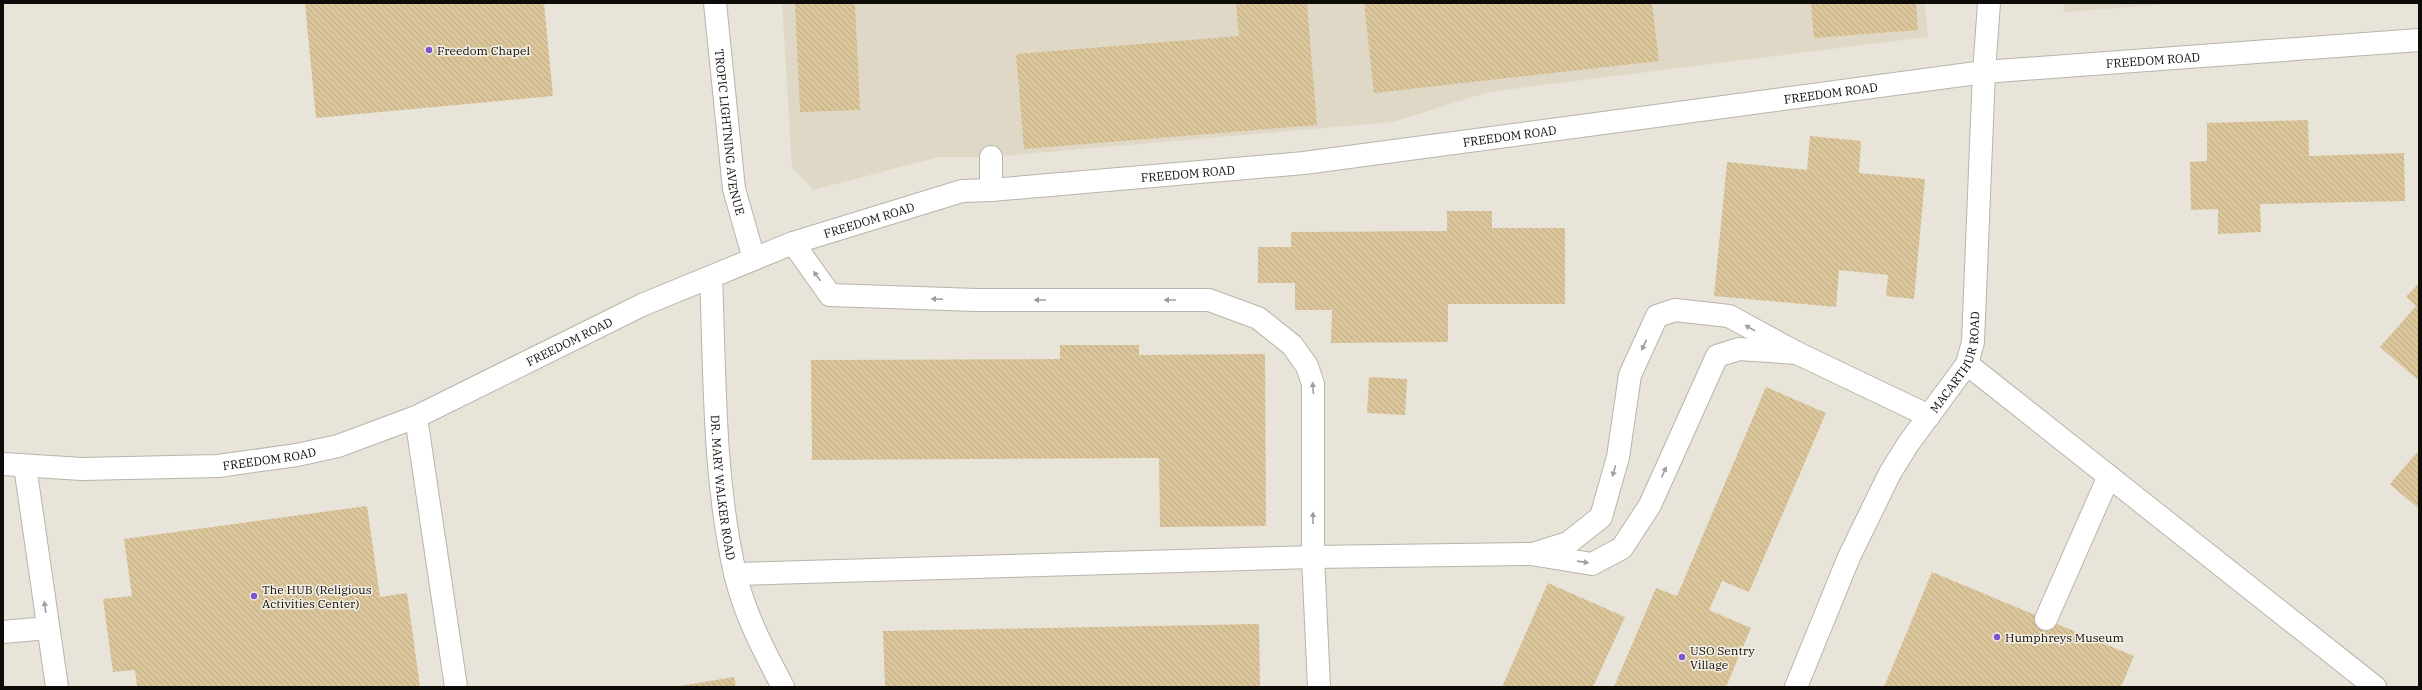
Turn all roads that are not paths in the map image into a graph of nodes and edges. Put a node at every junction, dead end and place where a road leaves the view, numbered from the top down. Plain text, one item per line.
1 (715, 3) edge
2 (1989, 3) edge
3 (2419, 40) edge
4 (1984, 72) junction
5 (991, 157) dead end
6 (991, 190) junction
7 (793, 243) junction
8 (754, 259) junction
9 (711, 277) junction
10 (1797, 353) junction
11 (1967, 364) junction
12 (1930, 416) junction
13 (416, 417) junction
14 (3, 464) edge
15 (25, 466) junction
16 (2109, 476) junction
17 (1531, 554) junction
18 (1313, 557) junction
19 (735, 574) junction
20 (2046, 619) dead end
21 (48, 628) junction
22 (3, 632) edge
23 (57, 687) edge
24 (456, 687) edge
25 (783, 687) edge
26 (1319, 687) edge
27 (1796, 687) edge
28 (2375, 687) edge

1 - 8 street, TROPIC LIGHTNING AVENUE
2 - 4 street, MACARTHUR ROAD
3 - 4 street, FREEDOM ROAD
4 - 6 street, FREEDOM ROAD
4 - 11 street, MACARTHUR ROAD
5 - 6 street
6 - 7 street, FREEDOM ROAD
7 - 8 street, FREEDOM ROAD
18 -> 7 street
8 - 9 street, FREEDOM ROAD
9 - 13 street, FREEDOM ROAD
9 - 19 street, DR. MARY WALKER ROAD
10 - 12 street
17 -> 10 street
10 -> 17 street
11 - 12 street, MACARTHUR ROAD
11 - 16 street
12 - 27 street, MACARTHUR ROAD
13 - 15 street, FREEDOM ROAD
13 - 24 street
14 - 15 street, FREEDOM ROAD
21 -> 15 street
16 - 20 street
16 - 28 street
17 - 18 street
18 - 19 street
18 - 26 street
19 - 25 street, DR. MARY WALKER ROAD
21 - 22 street
21 - 23 street

